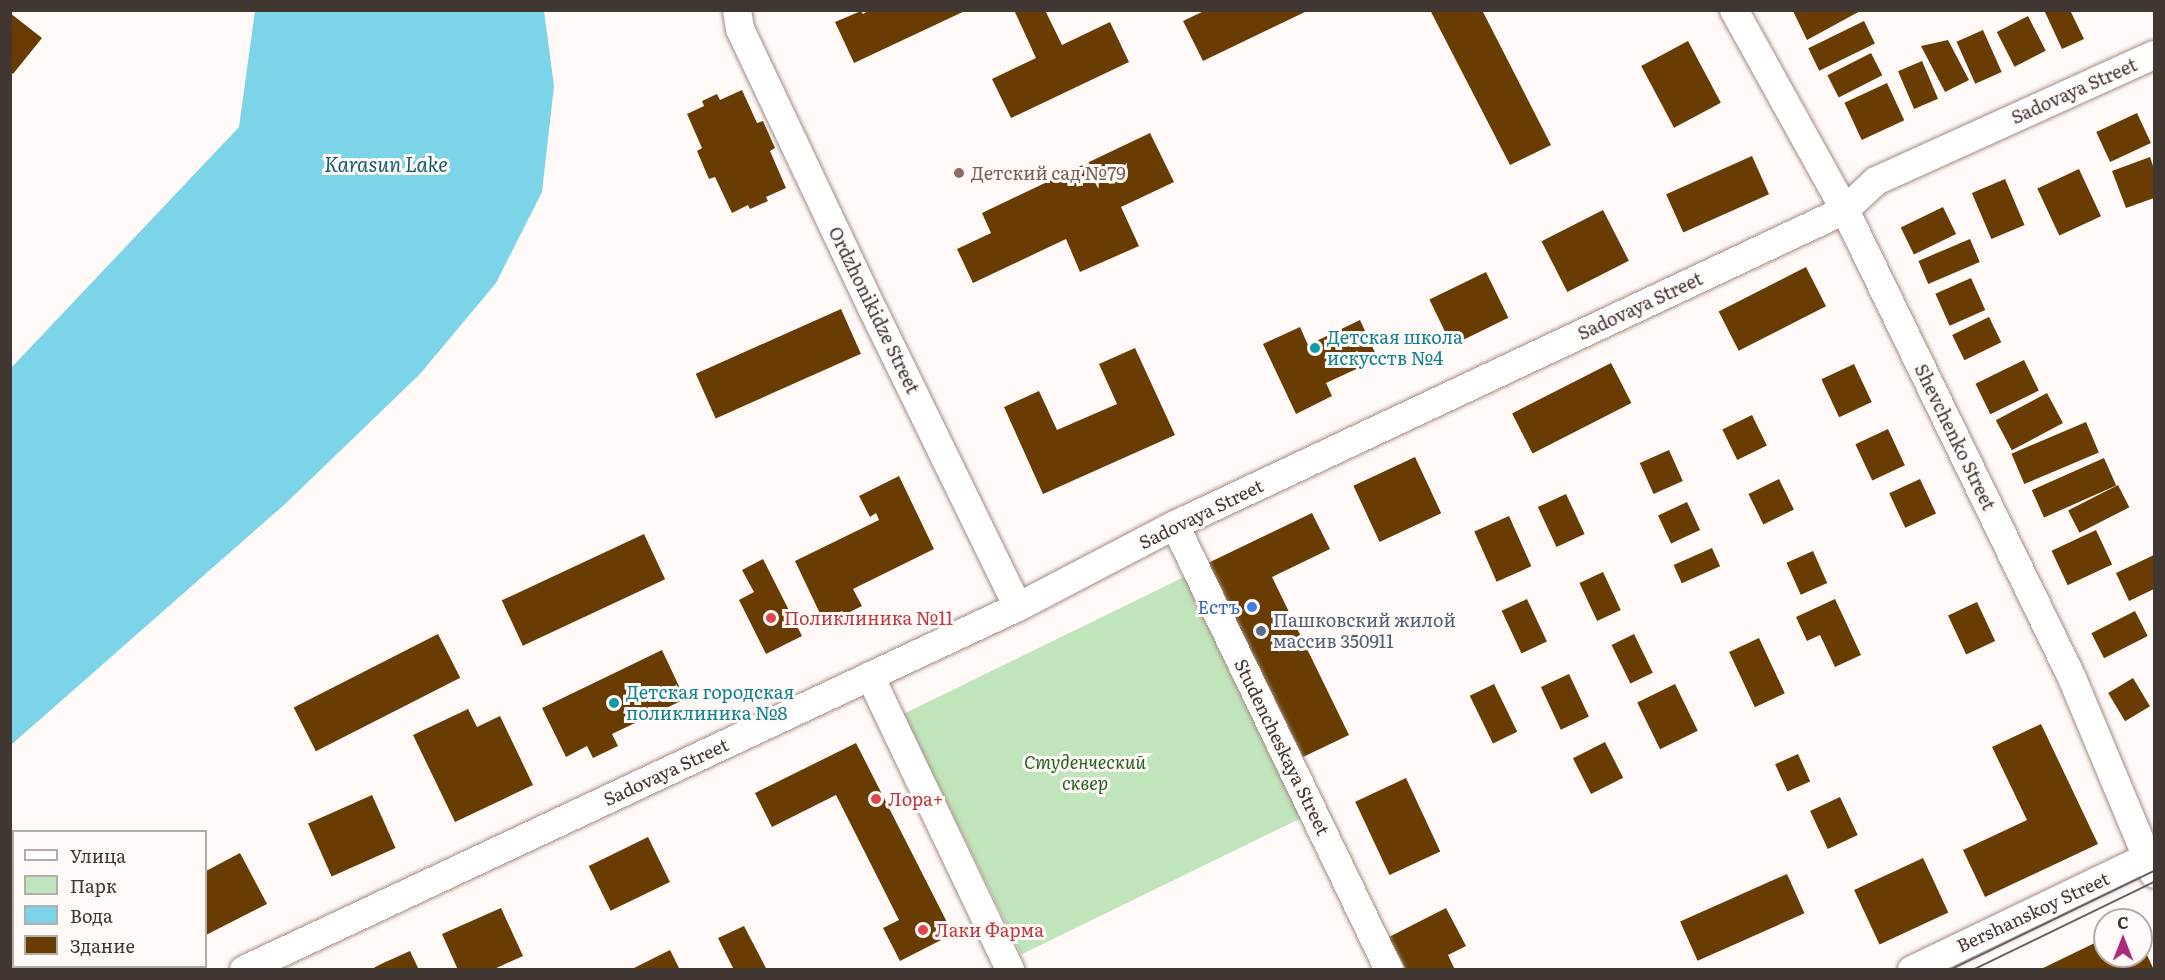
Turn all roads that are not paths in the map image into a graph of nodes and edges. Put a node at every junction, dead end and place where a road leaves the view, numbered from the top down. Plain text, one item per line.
1 (737, 10) edge
2 (1734, 10) edge
3 (2154, 55) edge
4 (1845, 210) junction
5 (1175, 525) junction
6 (1018, 606) junction
7 (870, 676) junction
8 (2152, 862) edge
9 (244, 969) edge
10 (1010, 969) edge
11 (1389, 969) edge
12 (1912, 969) edge

1 - 6 street, Ordzhonikidze Street
2 - 4 street, Shevchenko Street
3 - 4 street, Sadovaya Street
4 - 5 street, Sadovaya Street
4 - 8 street, Shevchenko Street
5 - 6 street, Sadovaya Street
5 - 11 street, Studencheskaya Street
6 - 7 street, Sadovaya Street
7 - 9 street, Sadovaya Street
7 - 10 street
8 - 12 street, Bershanskoy Street

